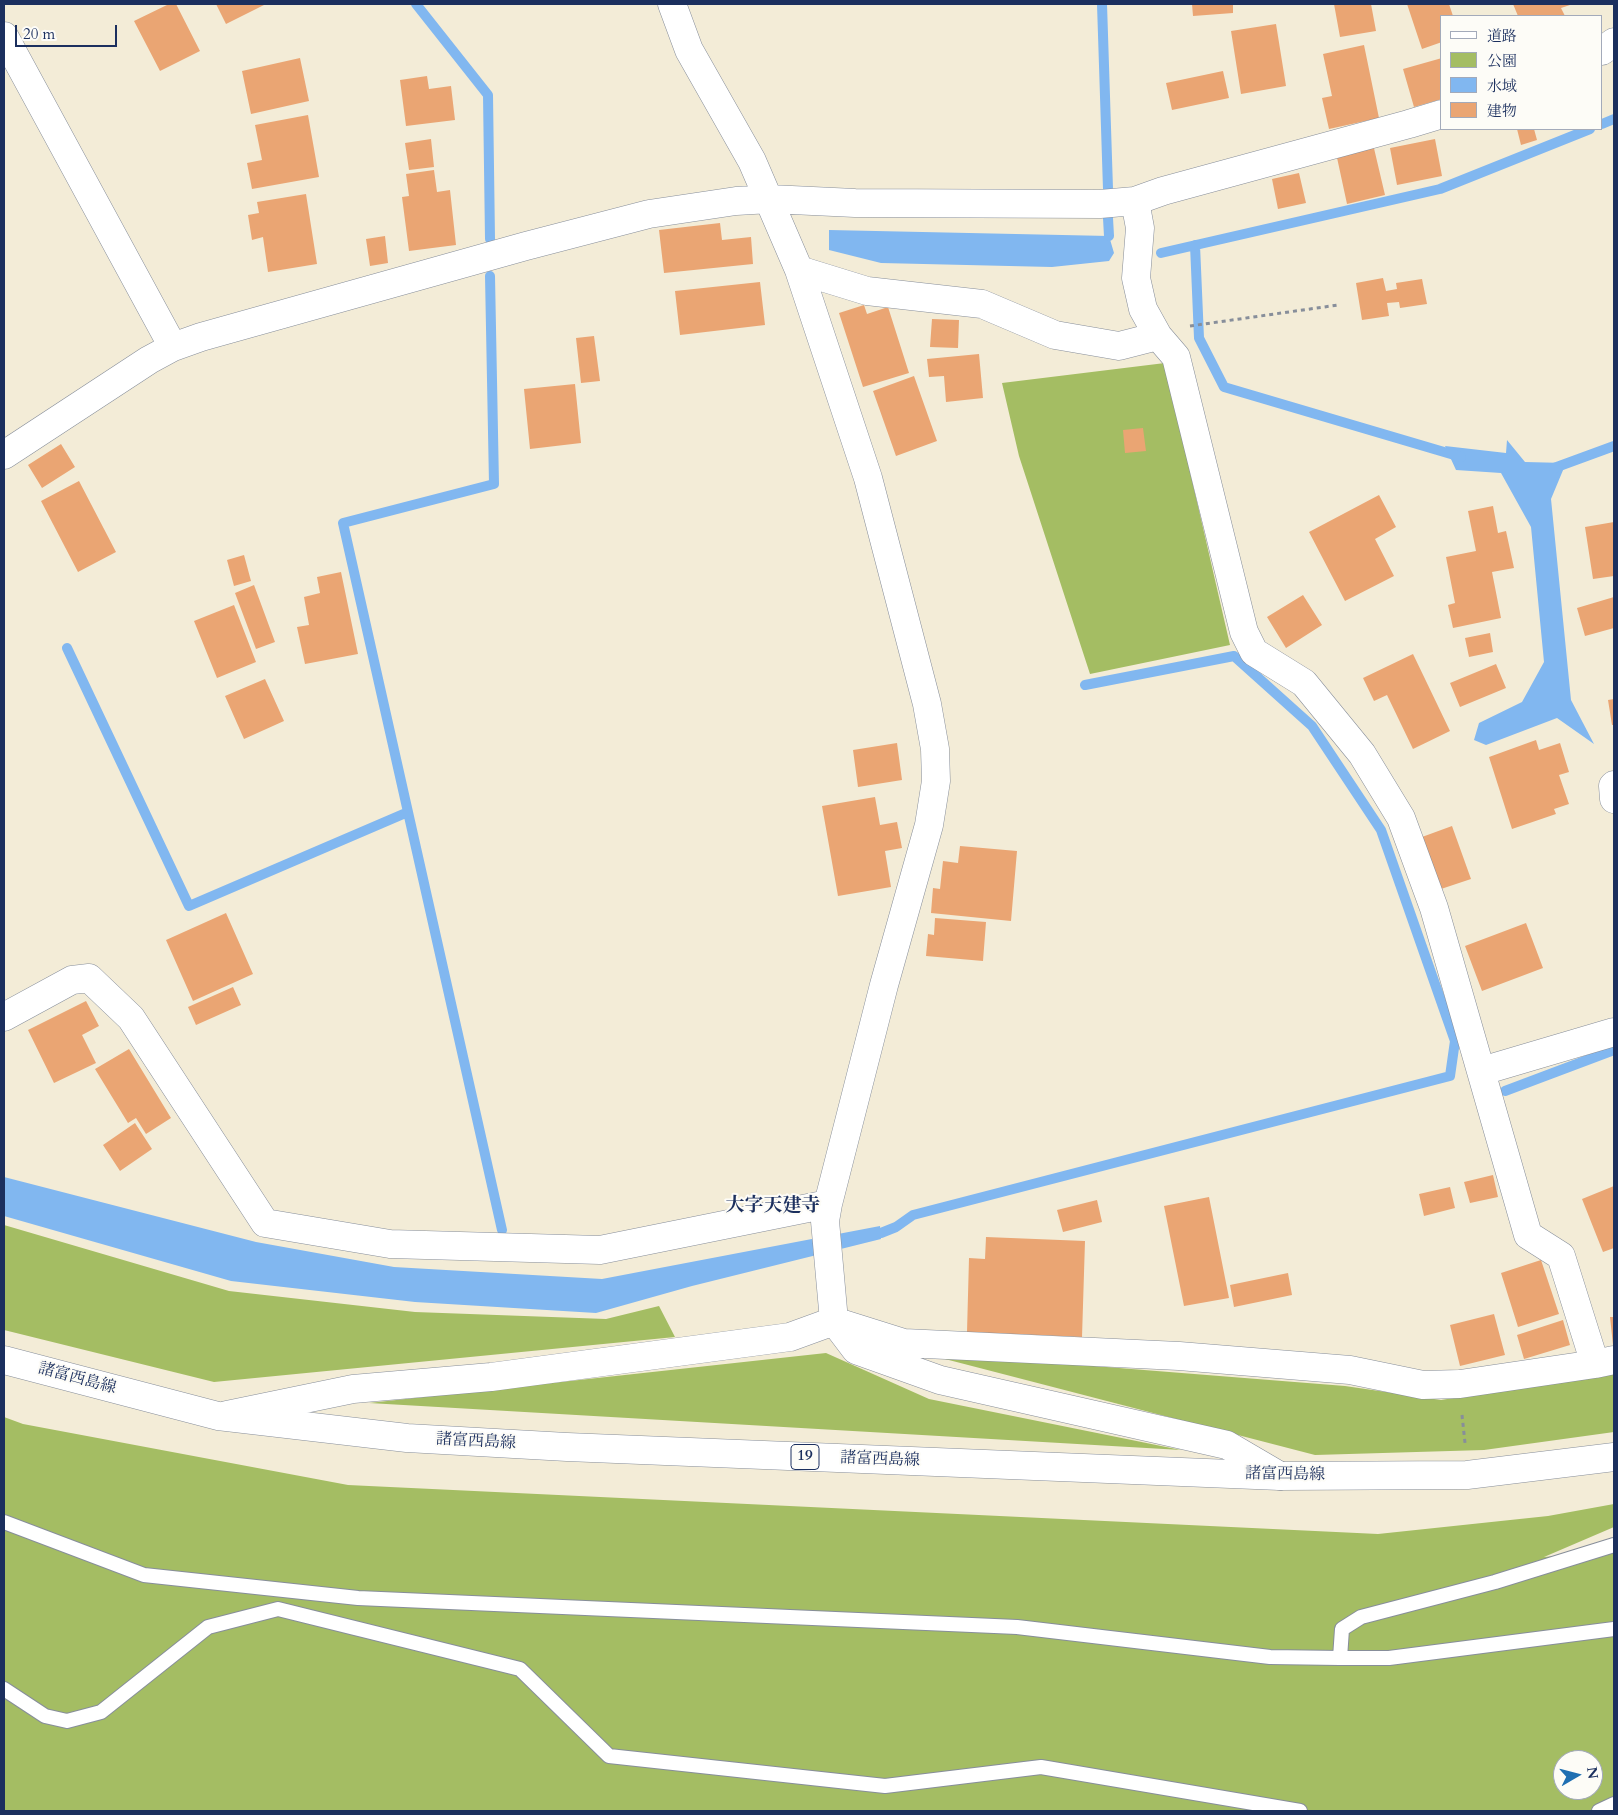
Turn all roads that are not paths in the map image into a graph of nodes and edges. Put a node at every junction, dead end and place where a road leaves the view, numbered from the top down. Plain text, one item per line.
1 (672, 4) edge
2 (4, 36) edge
3 (1614, 42) edge
4 (1603, 49) edge
5 (1440, 115) edge
6 (770, 200) junction
7 (1135, 201) junction
8 (800, 270) junction
9 (1158, 336) junction
10 (172, 347) junction
11 (4, 455) edge
12 (1614, 784) edge
13 (1614, 799) edge
14 (4, 1017) edge
15 (1614, 1032) edge
16 (1482, 1071) junction
17 (826, 1212) junction
18 (834, 1321) junction
19 (4, 1360) edge
20 (1605, 1362) edge
21 (218, 1416) junction
22 (1614, 1457) edge
23 (1280, 1476) junction
24 (4, 1522) edge
25 (1614, 1545) edge
26 (1614, 1629) edge
27 (1340, 1658) junction
28 (4, 1689) edge
29 (1614, 1804) edge
30 (1300, 1811) edge
31 (1599, 1811) edge

1 - 6 street
2 - 10 street
3 - 4 street
5 - 7 street
6 - 7 street
6 - 8 street
6 - 10 street
7 - 9 street
8 - 9 street
8 - 17 street
9 - 16 street
10 - 11 street
12 - 13 street
14 - 17 street
15 - 16 street
16 - 20 street
17 - 18 street
18 - 20 street
18 - 21 street
18 - 23 street
19 - 21 street, 諸富西島線 / 19
21 - 23 street, 諸富西島線 / 19
22 - 23 street, 諸富西島線 / 19
24 - 27 lane
25 - 27 lane
26 - 27 lane
28 - 30 lane
29 - 31 lane

